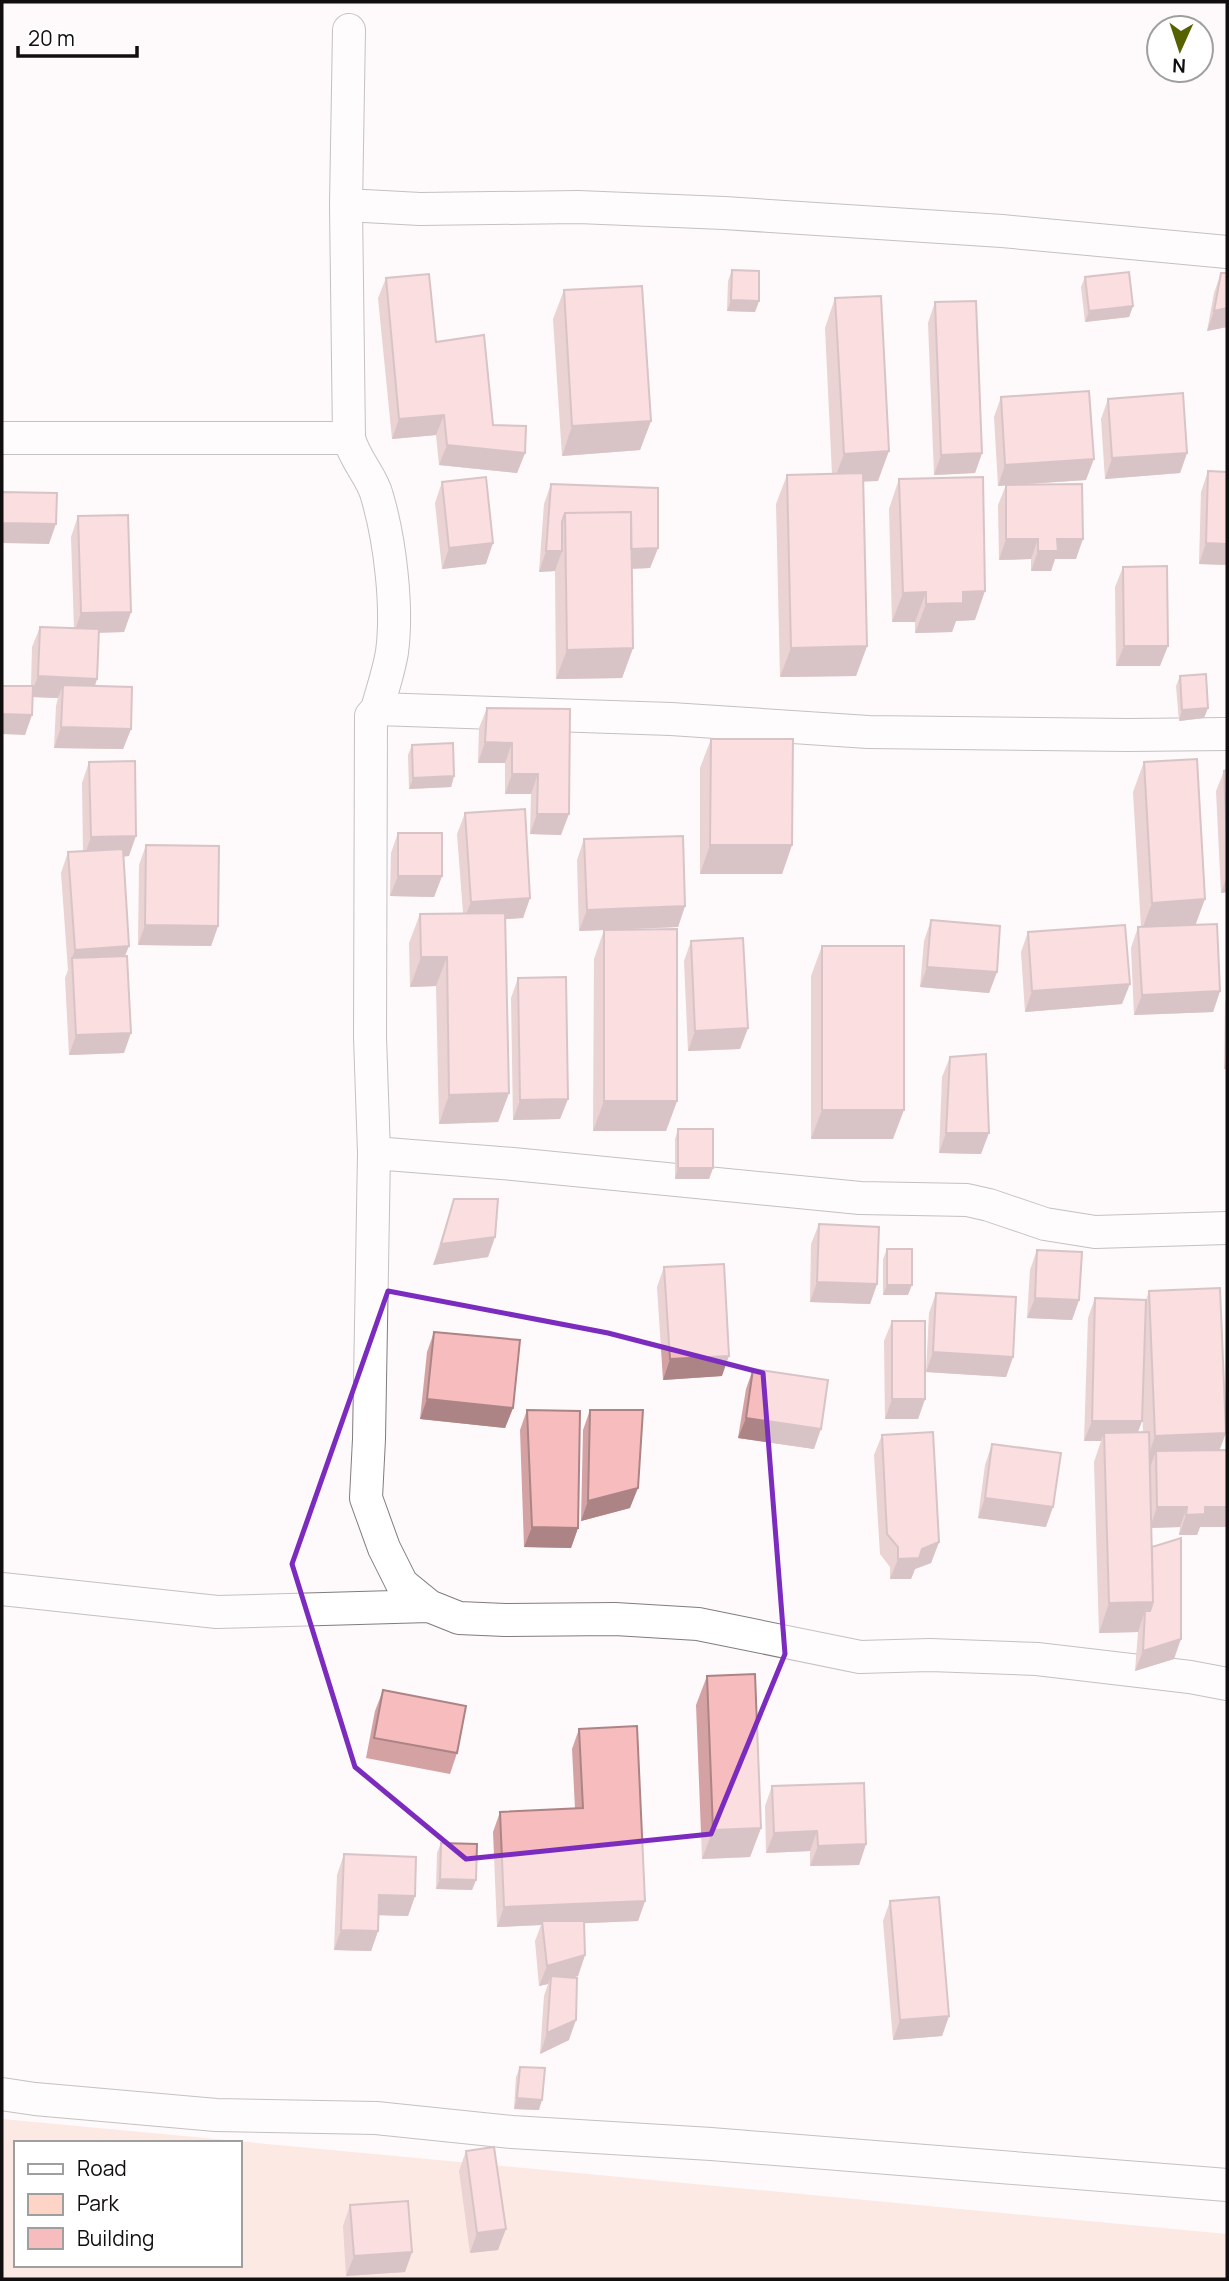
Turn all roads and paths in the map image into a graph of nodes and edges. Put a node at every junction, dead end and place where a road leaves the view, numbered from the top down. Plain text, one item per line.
1 (349, 30) dead end
2 (346, 205) junction
3 (1227, 252) edge
4 (2, 438) edge
5 (349, 439) junction
6 (377, 709) junction
7 (1227, 734) edge
8 (374, 1153) junction
9 (1227, 1228) edge
10 (2, 1589) edge
11 (429, 1606) junction
12 (1227, 1684) edge
13 (2, 2094) edge
14 (1227, 2185) edge

1 - 2 street
2 - 3 street
2 - 5 street
4 - 5 street
5 - 6 street
6 - 7 street
6 - 8 street
8 - 9 street
8 - 11 street
10 - 11 street
11 - 12 street
13 - 14 street

